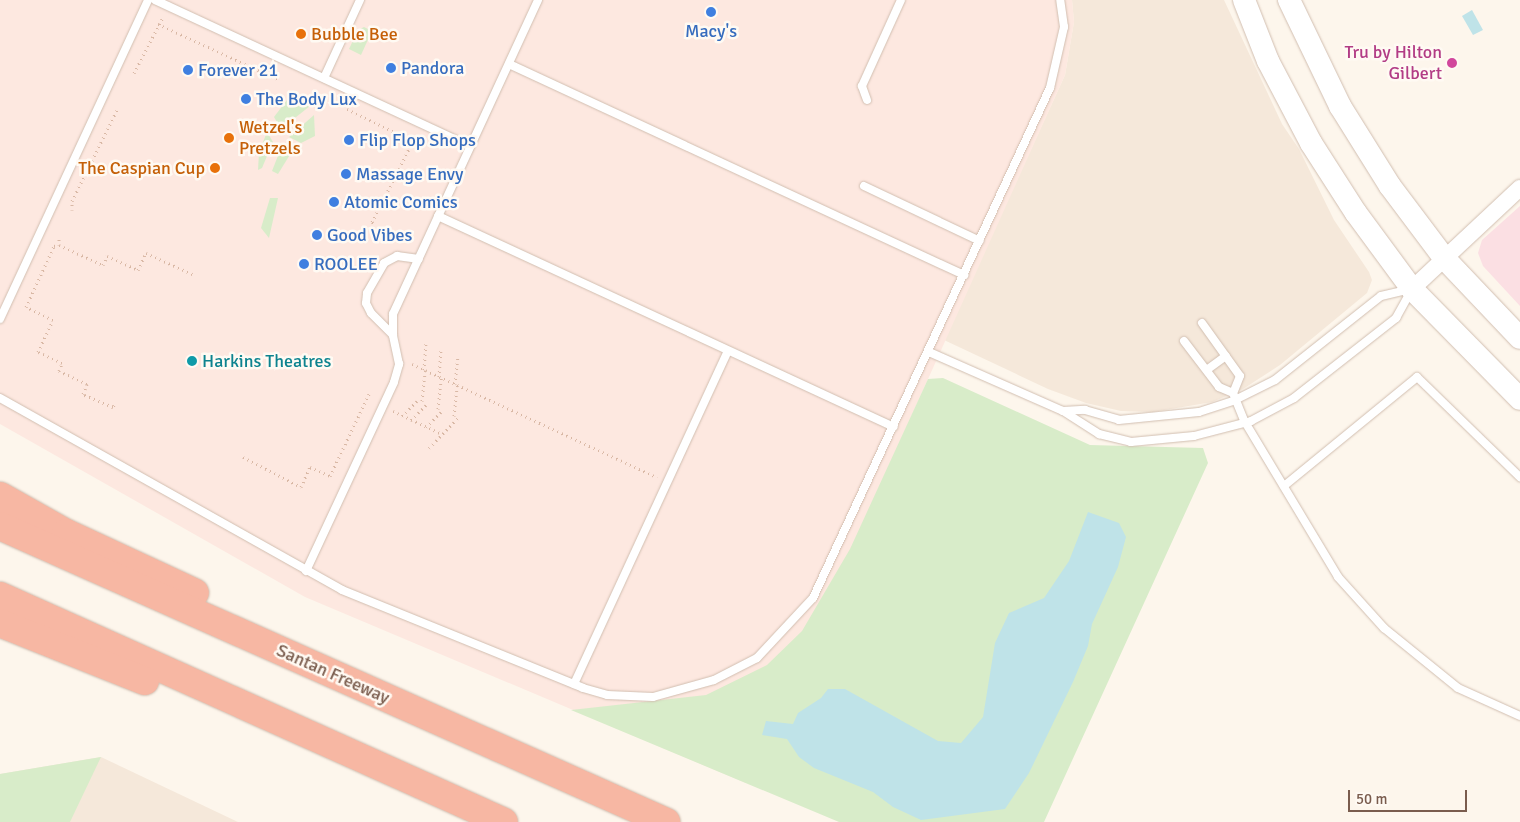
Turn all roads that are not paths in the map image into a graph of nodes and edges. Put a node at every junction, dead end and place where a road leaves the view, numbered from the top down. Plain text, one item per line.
1 (148, 0) edge
2 (155, 0) edge
3 (360, 0) edge
4 (538, 0) edge
5 (901, 0) edge
6 (1060, 0) edge
7 (1244, 0) edge
8 (1288, 0) edge
9 (509, 64) junction
10 (324, 78) junction
11 (867, 100) dead end
12 (470, 146) junction
13 (864, 186) dead end
14 (1520, 188) edge
15 (438, 216) junction
16 (980, 241) junction
17 (1444, 258) junction
18 (419, 259) junction
19 (964, 275) junction
20 (1412, 289) junction
21 (0, 318) edge
22 (1202, 323) dead end
23 (393, 334) junction
24 (1520, 338) edge
25 (1184, 341) dead end
26 (728, 350) junction
27 (929, 352) junction
28 (1226, 356) junction
29 (1208, 369) junction
30 (1234, 397) junction
31 (0, 398) edge
32 (1520, 399) edge
33 (1063, 411) junction
34 (1245, 422) junction
35 (894, 427) junction
36 (1520, 477) edge
37 (1284, 486) junction
38 (0, 496) edge
39 (0, 526) edge
40 (306, 571) junction
41 (0, 596) edge
42 (0, 623) edge
43 (574, 684) junction
44 (1520, 716) edge
45 (327, 742) junction
46 (655, 817) edge
47 (504, 822) edge

1 - 21 lane
2 - 10 lane
3 - 10 lane
4 - 9 lane
5 - 11 lane
6 - 16 lane
7 - 20 main road
8 - 17 main road
9 - 12 lane
9 - 19 lane
10 - 12 lane
12 - 15 lane
13 - 16 lane
14 - 17 street
15 - 18 lane
15 - 26 lane
16 - 19 lane
17 - 20 street
17 - 24 main road
18 - 23 lane
18 - 23 lane
19 - 27 lane
20 - 30 lane
20 - 32 main road
20 - 34 lane
22 - 28 lane
23 - 40 lane
25 - 29 lane
26 - 35 lane
26 - 43 lane
27 - 33 lane
27 - 35 lane
28 - 29 lane
28 - 30 lane
29 - 30 lane
30 - 33 lane
30 - 34 lane
31 - 40 lane
33 - 34 lane
34 - 37 lane
35 - 43 lane
36 - 37 lane
37 - 44 lane
38 - 46 highway
39 - 46 highway, Santan Freeway
40 - 43 lane
41 - 45 highway
42 - 45 highway
45 - 47 highway

